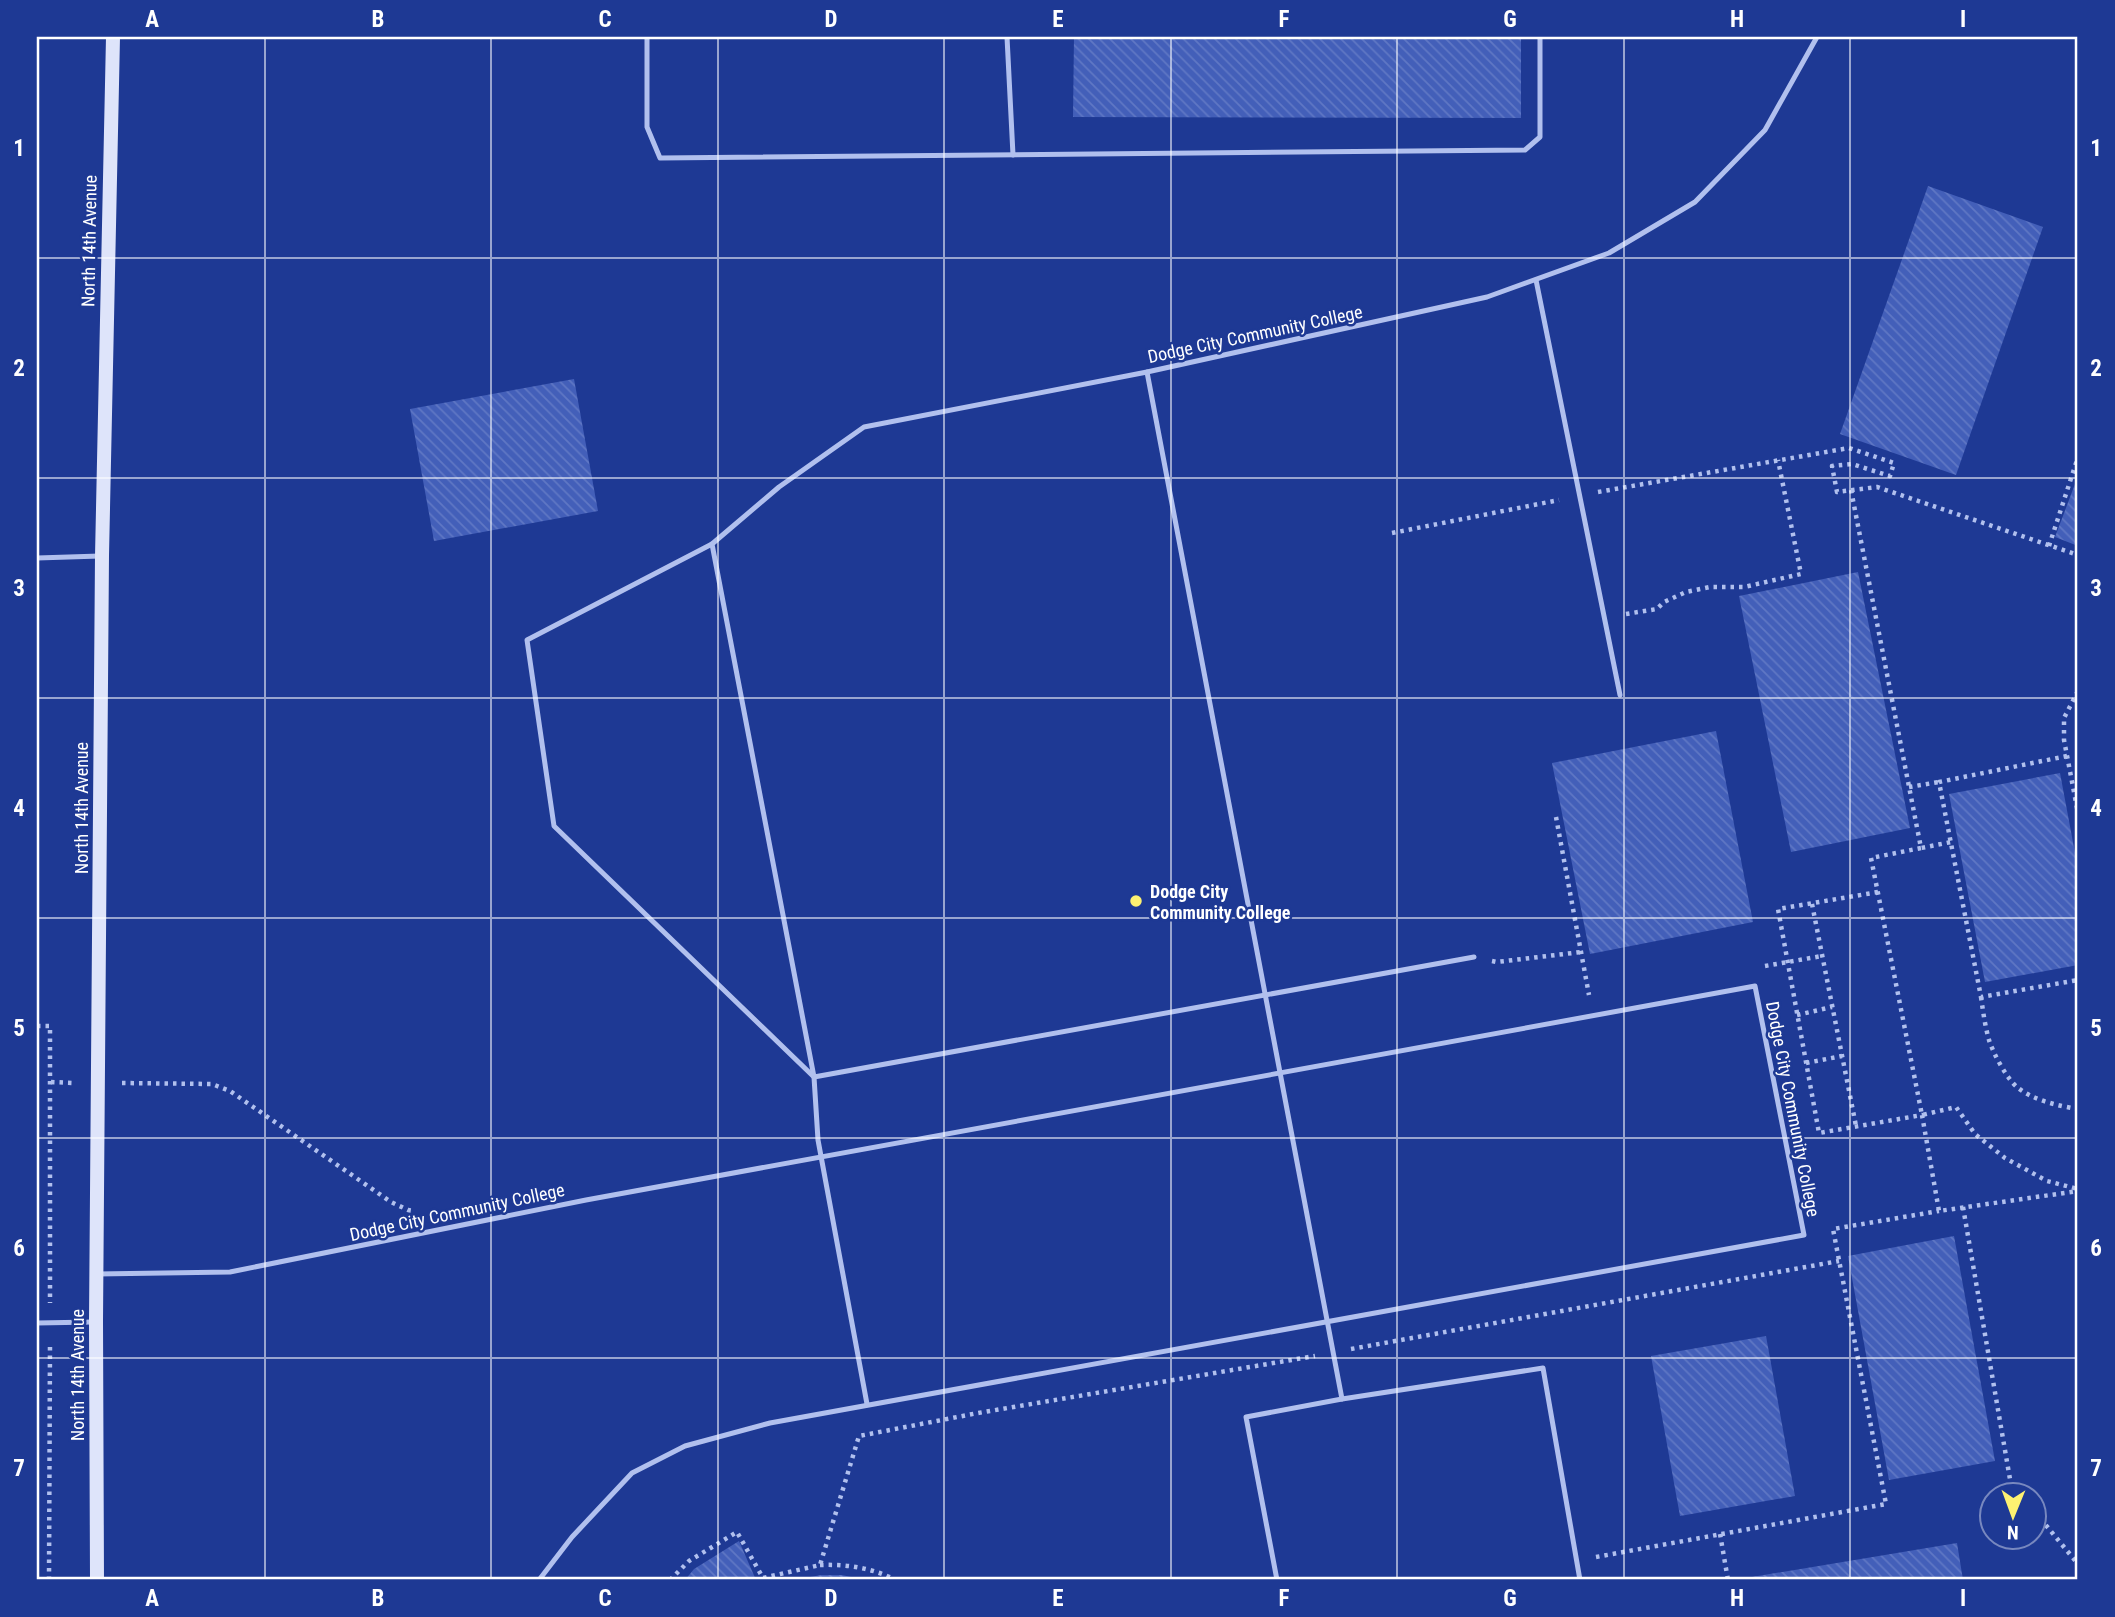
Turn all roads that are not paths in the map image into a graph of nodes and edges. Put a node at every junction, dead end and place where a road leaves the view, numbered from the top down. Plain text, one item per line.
1 (113, 37) edge
2 (647, 37) edge
3 (1007, 37) edge
4 (1540, 37) edge
5 (1817, 37) edge
6 (1013, 155) junction
7 (1536, 280) junction
8 (1147, 372) junction
9 (712, 544) junction
10 (102, 556) junction
11 (37, 558) edge
12 (1620, 695) dead end
13 (1474, 957) road end
14 (1266, 996) junction
15 (1280, 1072) junction
16 (814, 1077) junction
17 (821, 1157) junction
18 (97, 1274) junction
19 (96, 1321) junction
20 (1327, 1321) junction
21 (37, 1323) edge
22 (1342, 1399) junction
23 (867, 1404) junction
24 (97, 1580) edge
25 (539, 1580) edge
26 (1277, 1580) edge
27 (1580, 1580) edge

1 - 10 main road, North 14th Avenue
2 - 6 lane
3 - 6 lane
4 - 6 lane
5 - 7 lane, Dodge City Community College
7 - 8 lane, Dodge City Community College
7 - 12 lane
8 - 9 lane, Dodge City Community College
8 - 14 lane
9 - 16 lane
9 - 16 lane, Dodge City Community College
10 - 11 lane
10 - 18 main road, North 14th Avenue
13 - 14 lane
14 - 15 lane
14 - 16 lane
15 - 17 lane, Dodge City Community College
15 - 20 lane
15 - 20 lane, Dodge City Community College
16 - 17 lane
17 - 18 lane, Dodge City Community College
17 - 23 lane
18 - 19 main road, North 14th Avenue
19 - 21 lane
19 - 24 main road, North 14th Avenue
20 - 22 lane
20 - 23 lane, Dodge City Community College
22 - 26 lane
22 - 27 lane
23 - 25 lane, Dodge City Community College

